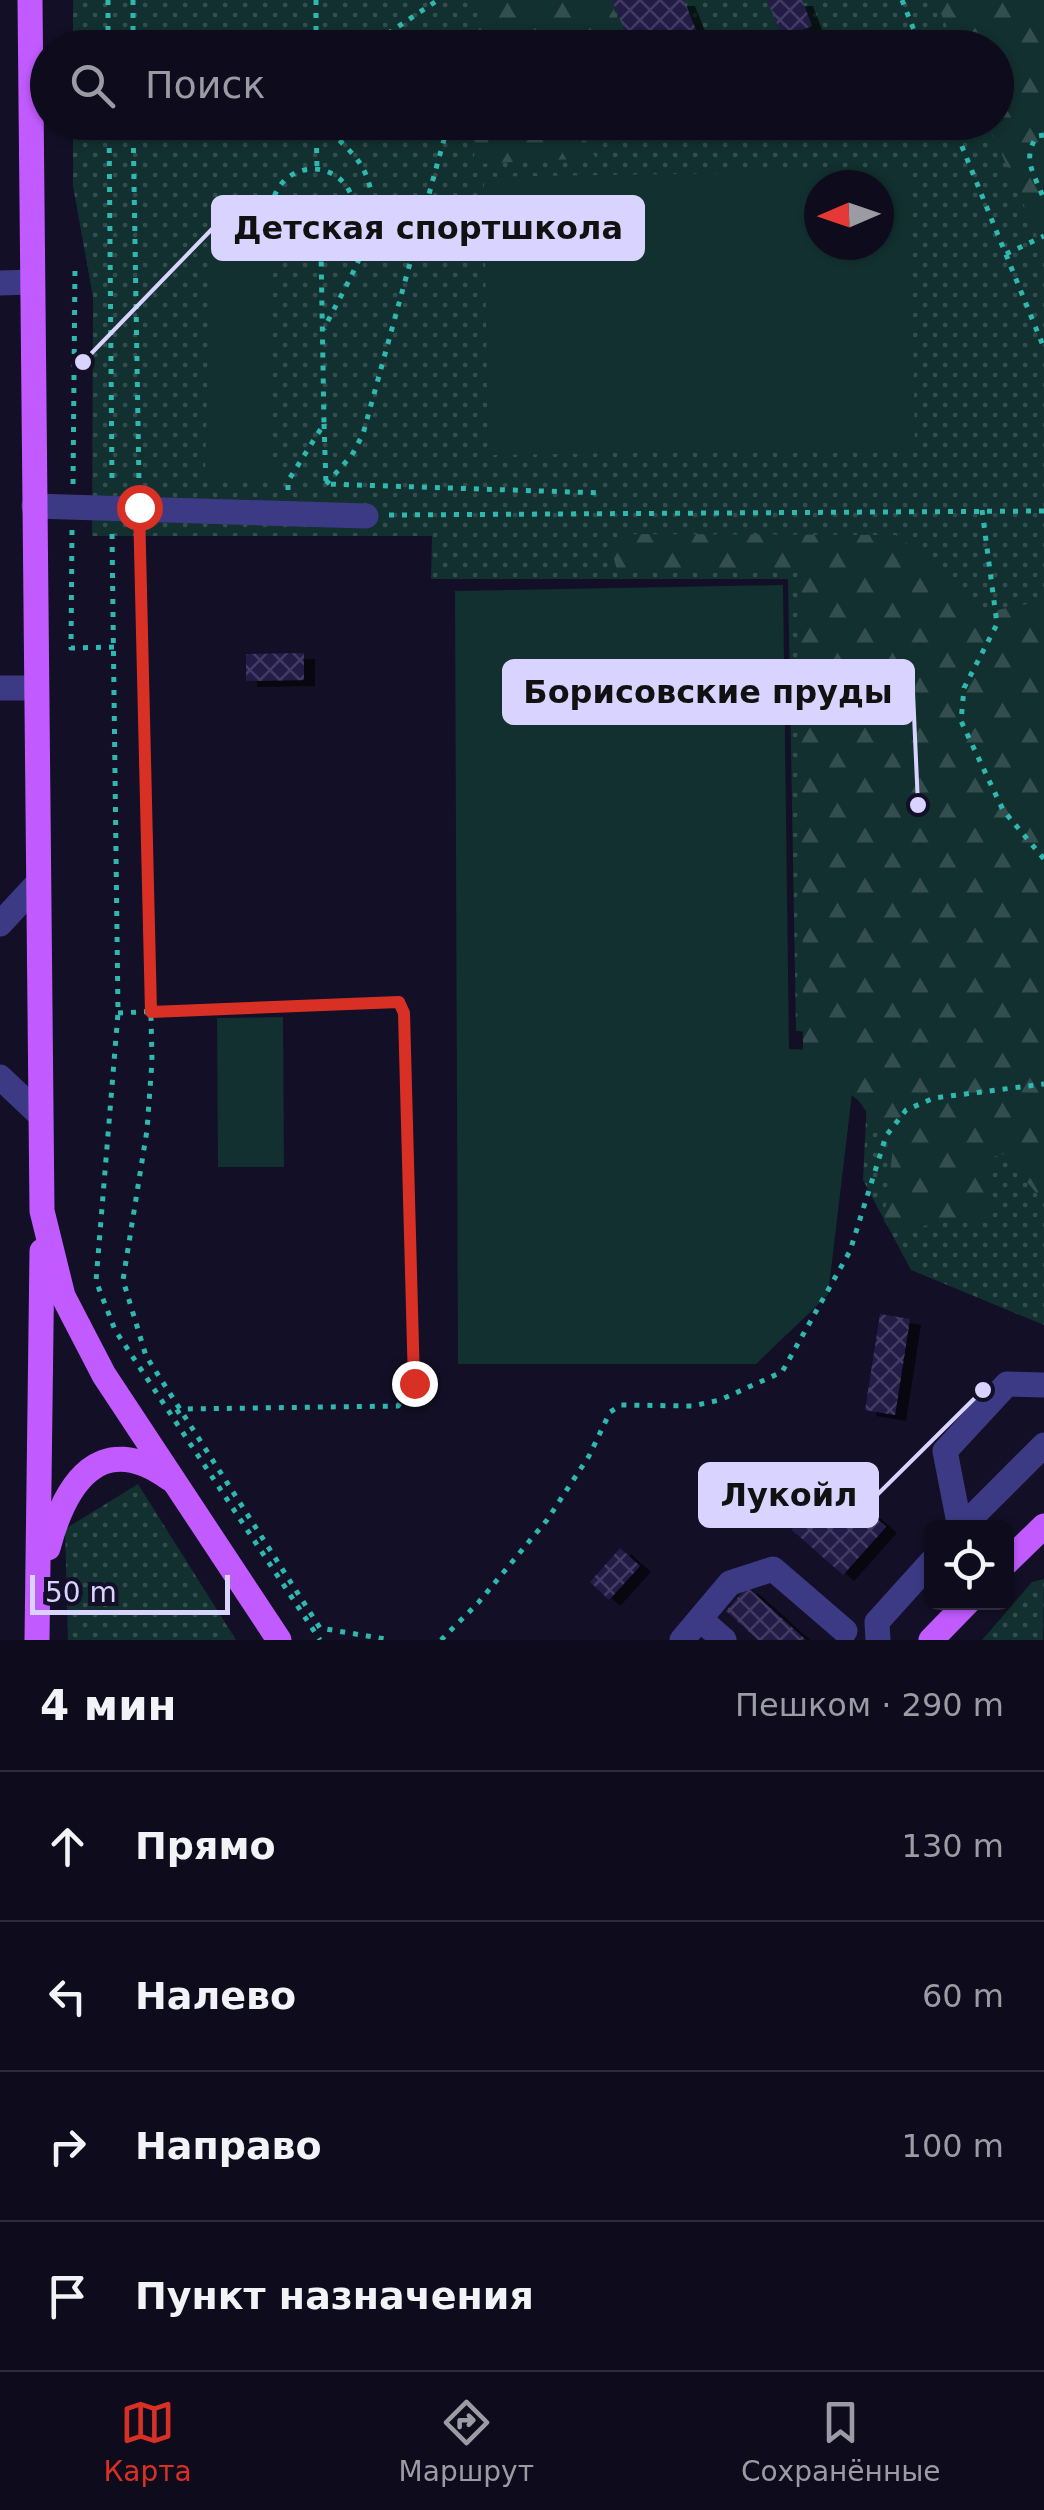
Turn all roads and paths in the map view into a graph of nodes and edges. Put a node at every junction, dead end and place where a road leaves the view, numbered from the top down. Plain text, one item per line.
1 (30, 0) edge
2 (108, 0) edge
3 (133, 0) edge
4 (316, 0) edge
5 (438, 0) edge
6 (902, 0) edge
7 (30, 30) edge
8 (108, 30) edge
9 (133, 30) edge
10 (316, 30) edge
11 (393, 30) edge
12 (914, 30) edge
13 (1044, 135) edge
14 (31, 140) edge
15 (109, 140) edge
16 (133, 140) edge
17 (318, 140) edge
18 (337, 140) edge
19 (444, 140) edge
20 (959, 140) edge
21 (317, 170) junction
22 (1044, 200) edge
23 (1044, 236) edge
24 (320, 251) junction
25 (1006, 254) junction
26 (76, 266) dead end
27 (32, 282) junction
28 (0, 283) edge
29 (322, 332) junction
30 (1044, 348) edge
31 (324, 424) junction
32 (326, 484) junction
33 (603, 494) dead end
34 (34, 506) junction
35 (73, 506) junction
36 (112, 507) junction
37 (139, 507) junction
38 (982, 510) junction
39 (1044, 511) edge
40 (286, 513) junction
41 (366, 516) joint
42 (115, 647) junction
43 (0, 688) edge
44 (34, 688) junction
45 (1044, 859) edge
46 (37, 884) junction
47 (0, 924) edge
48 (118, 1012) junction
49 (151, 1012) junction
50 (0, 1076) edge
51 (1044, 1084) edge
52 (39, 1114) junction
53 (42, 1211) junction
54 (1044, 1385) edge
55 (182, 1408) junction
56 (171, 1416) junction
57 (1044, 1444) edge
58 (179, 1486) junction
59 (959, 1520) edge
60 (969, 1520) edge
61 (1038, 1535) edge
62 (1014, 1556) edge
63 (924, 1571) edge
64 (38, 1587) junction
65 (960, 1610) edge
66 (700, 1618) junction
67 (878, 1631) edge
68 (841, 1636) edge
69 (37, 1640) edge
70 (279, 1640) edge
71 (320, 1640) edge
72 (391, 1640) edge
73 (442, 1640) edge
74 (682, 1640) edge
75 (724, 1640) edge
76 (932, 1640) edge

1 - 7 main road
2 - 8 path
3 - 9 path
4 - 10 path
5 - 11 path
6 - 12 path
13 - 22 path
14 - 27 main road
15 - 36 path
16 - 37 path
17 - 21 path
18 - 29 path
19 - 32 path
20 - 25 path
21 - 24 path
21 - 24 path
23 - 25 path
24 - 29 path
25 - 30 path
26 - 35 path
27 - 28 lane
27 - 34 main road
29 - 31 path
31 - 32 path
31 - 40 path
32 - 33 path
34 - 35 lane
34 - 44 main road
35 - 36 lane
35 - 42 path
36 - 37 lane
36 - 42 path
37 - 40 lane
37 - 49 path
38 - 39 path
38 - 41 path
38 - 45 path
40 - 41 lane
42 - 48 path
43 - 44 lane
44 - 46 main road
46 - 47 lane
46 - 52 main road
48 - 49 path
48 - 56 path
49 - 55 path
49 - 55 path
50 - 52 lane
51 - 73 path
52 - 53 main road
53 - 58 main road
53 - 64 main road
54 - 59 lane
55 - 56 path
55 - 72 path
56 - 71 path
57 - 60 lane
58 - 64 main road
58 - 70 main road
61 - 62 main road
63 - 67 lane
64 - 69 main road
65 - 76 main road
66 - 68 lane
66 - 74 lane
66 - 75 lane
67 - 68 lane

